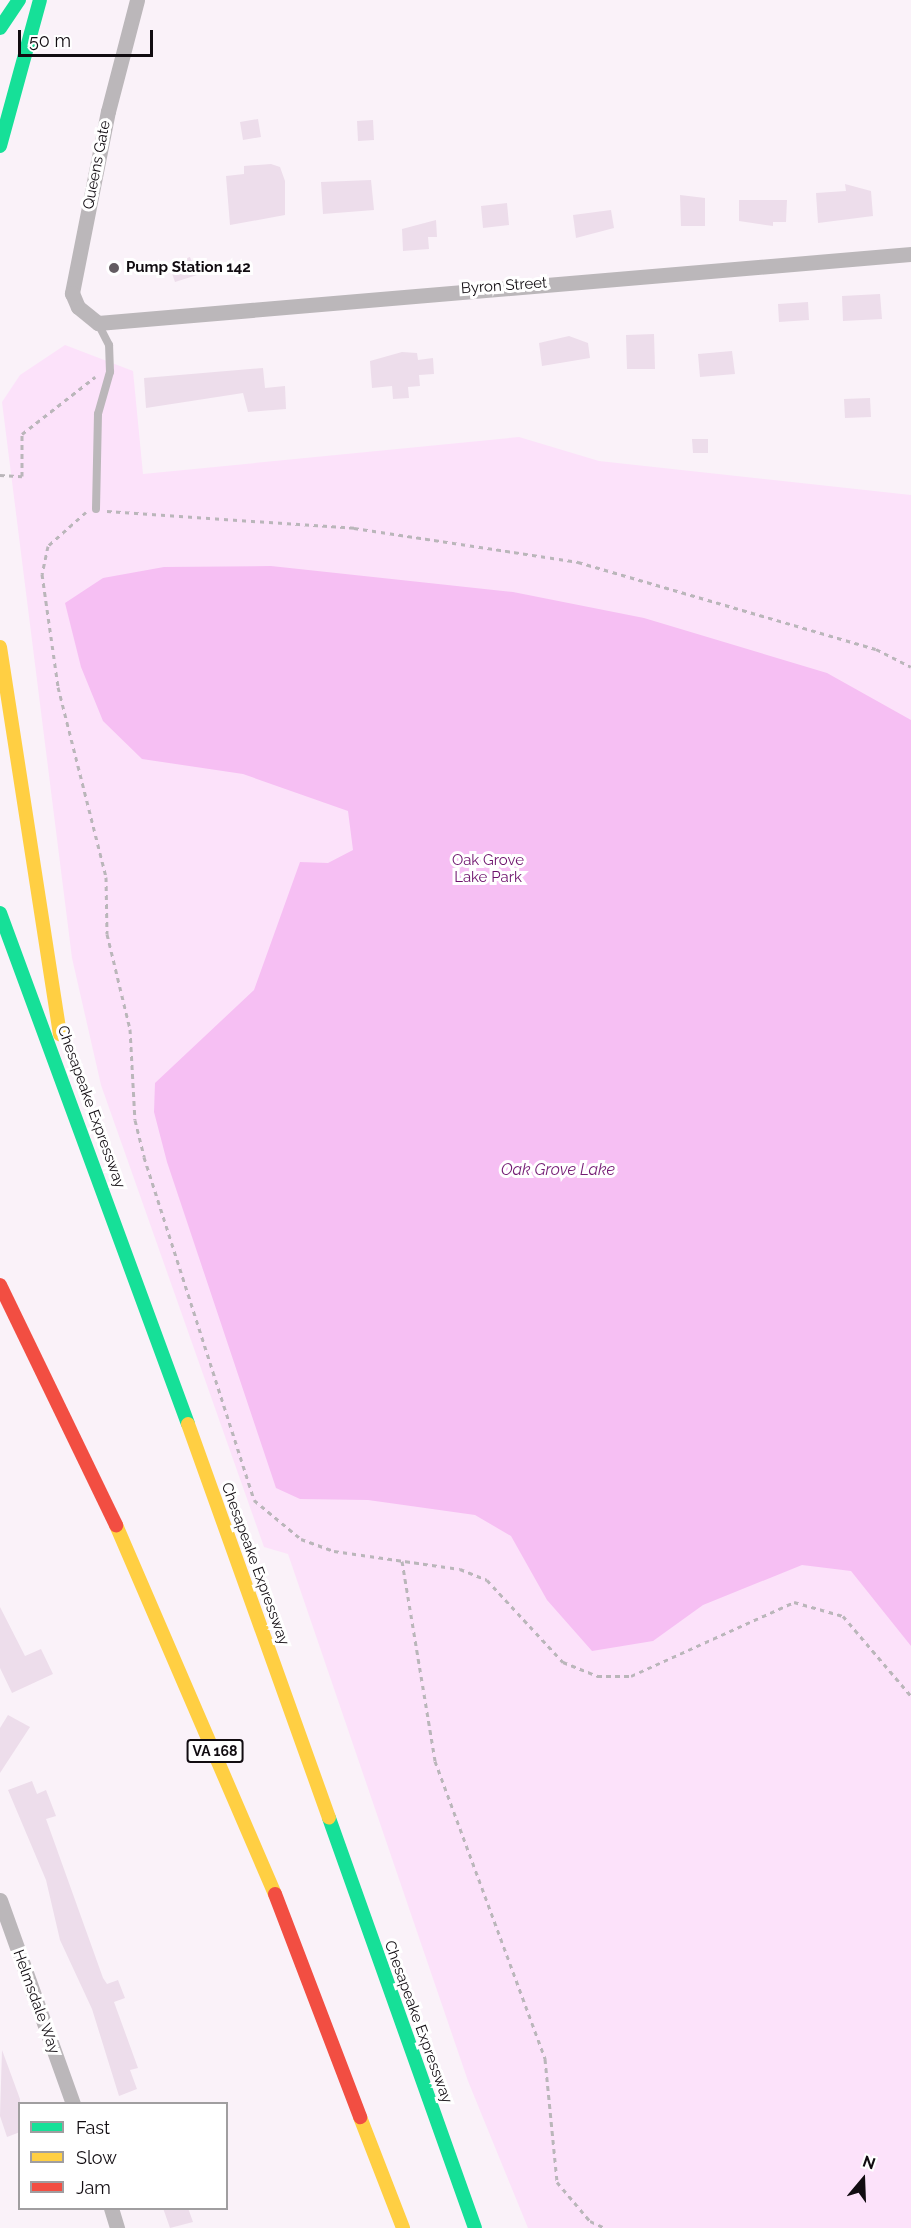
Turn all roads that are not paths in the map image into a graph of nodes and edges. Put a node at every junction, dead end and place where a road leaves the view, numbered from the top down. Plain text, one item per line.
1 (3, 0) edge
2 (19, 0) edge
3 (40, 0) edge
4 (137, 0) edge
5 (0, 8) edge
6 (0, 28) edge
7 (0, 146) edge
8 (911, 254) edge
9 (98, 323) junction
10 (96, 510) road end
11 (0, 647) edge
12 (0, 913) edge
13 (70, 1095) junction
14 (0, 1285) edge
15 (0, 1900) edge
16 (73, 2102) edge
17 (112, 2210) edge
18 (117, 2228) edge
19 (403, 2228) edge
20 (474, 2228) edge

1 - 5 highway
2 - 6 highway
3 - 7 highway
4 - 9 street, Queens Gate
8 - 9 street, Byron Street
9 - 10 lane
11 - 13 highway
12 - 13 highway, Chesapeake Expressway
13 - 20 highway, Chesapeake Expressway
14 - 19 highway, VA 168
15 - 16 street, Helmsdale Way
17 - 18 street

